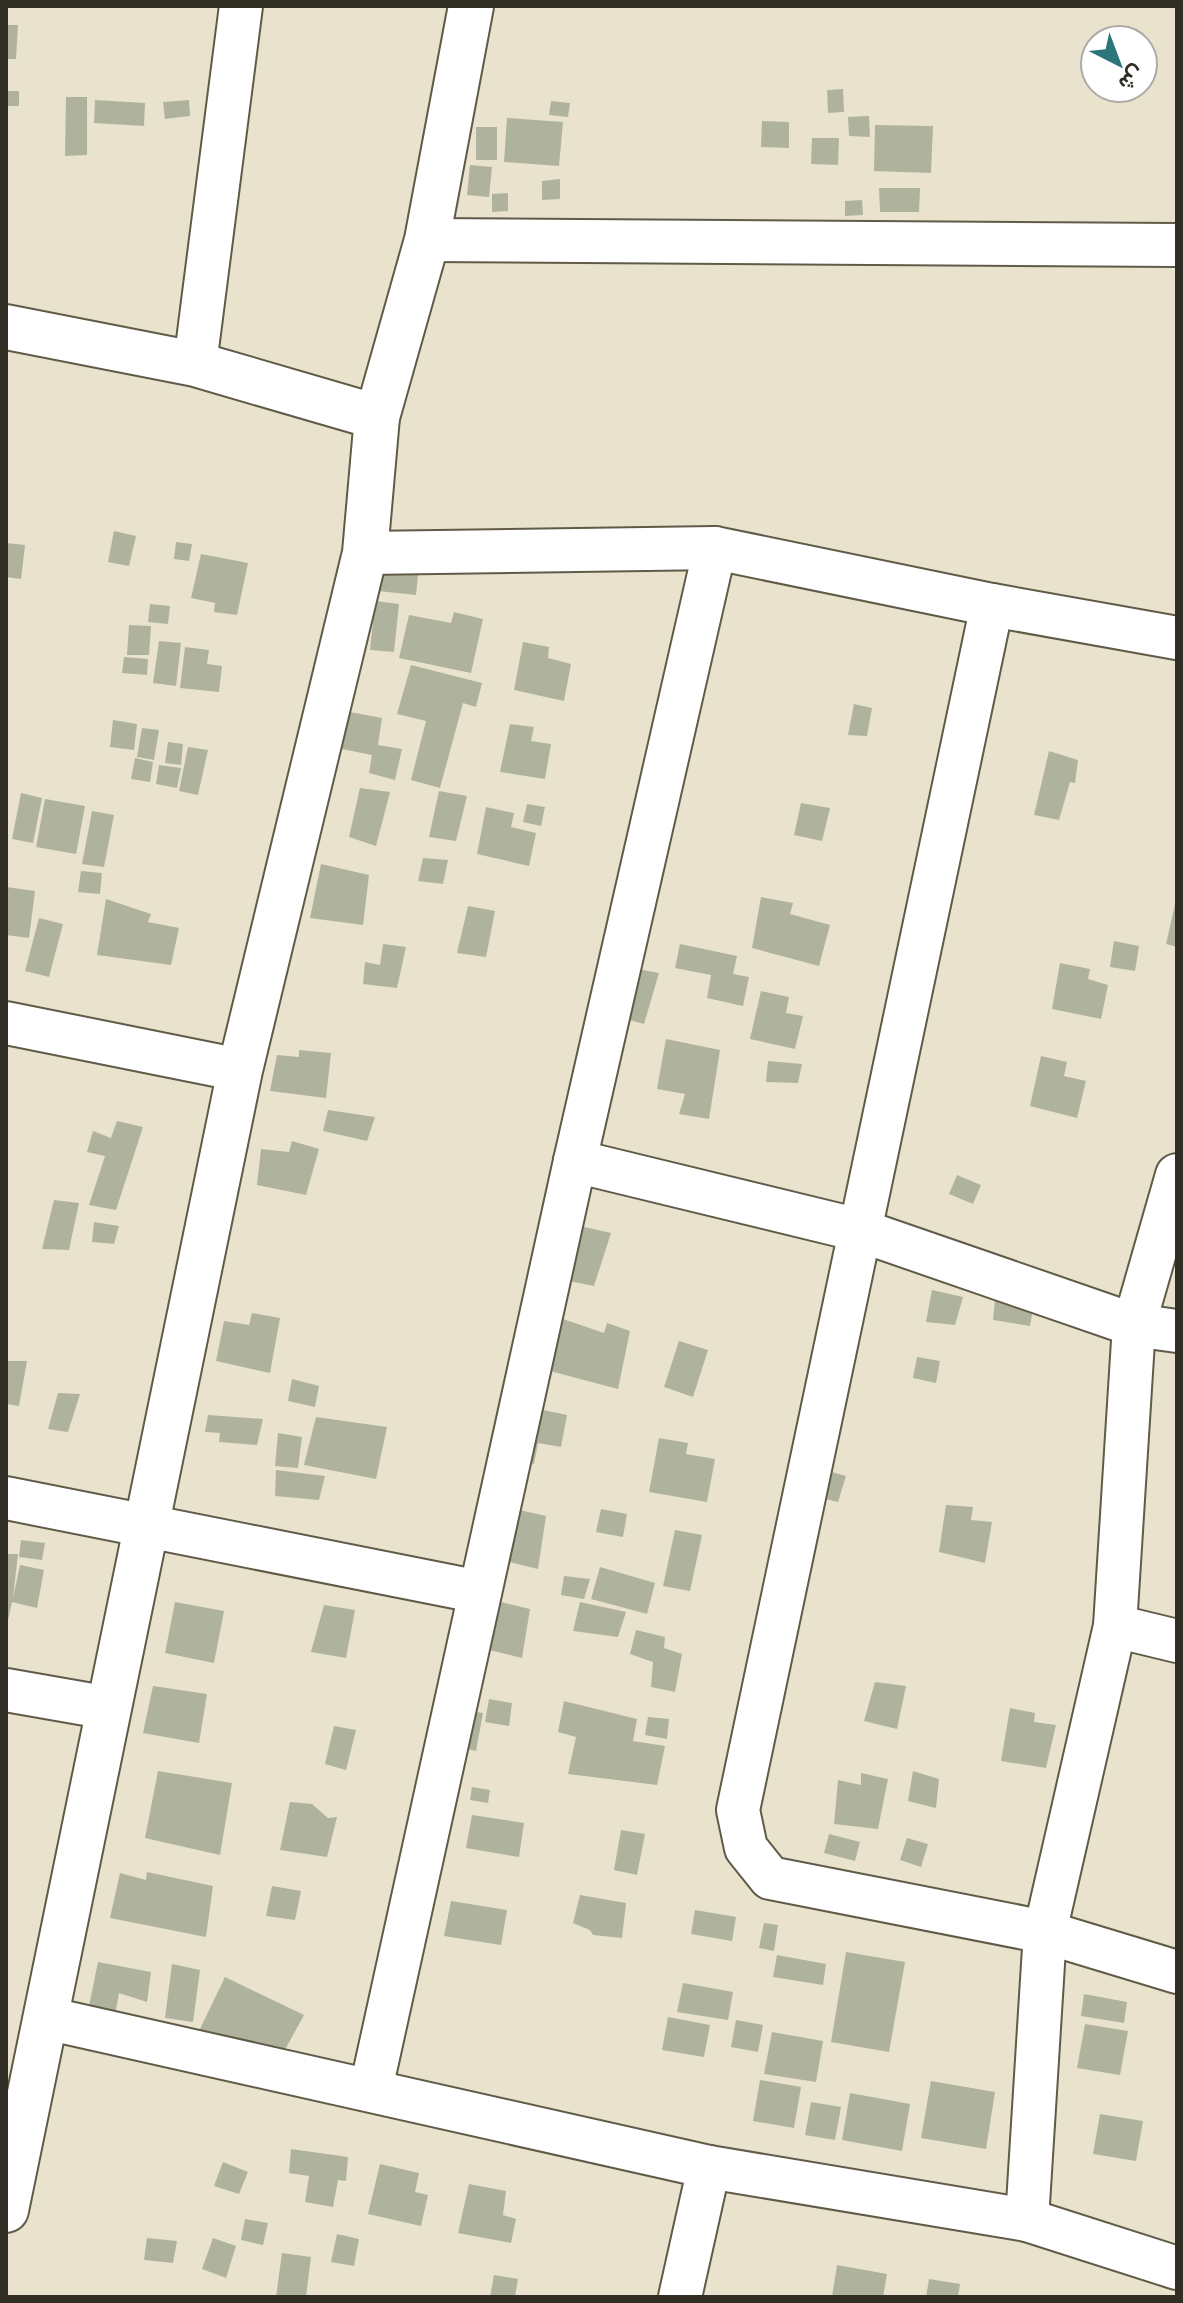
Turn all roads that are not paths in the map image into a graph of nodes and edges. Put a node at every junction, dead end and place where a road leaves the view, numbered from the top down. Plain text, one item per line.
1 (241, 6) edge
2 (471, 6) edge
3 (427, 240) junction
4 (1177, 245) edge
5 (6, 328) edge
6 (195, 364) junction
7 (377, 417) junction
8 (715, 548) junction
9 (365, 553) junction
10 (992, 605) junction
11 (1177, 638) edge
12 (6, 1023) edge
13 (240, 1070) junction
14 (575, 1161) junction
15 (1177, 1175) edge
16 (859, 1230) junction
17 (1134, 1325) junction
18 (1177, 1331) edge
19 (6, 1498) edge
20 (146, 1526) junction
21 (480, 1592) junction
22 (1115, 1626) junction
23 (1177, 1641) edge
24 (6, 1690) edge
25 (109, 1708) junction
26 (1045, 1932) junction
27 (1177, 1972) edge
28 (46, 2018) junction
29 (371, 2089) junction
30 (709, 2167) junction
31 (6, 2210) edge
32 (1027, 2220) junction
33 (1177, 2268) edge
34 (680, 2297) edge

1 - 6 street
2 - 3 street
3 - 4 street
3 - 7 street
5 - 6 street
6 - 7 street
7 - 9 street
8 - 9 street
8 - 10 street
8 - 14 street
9 - 13 street
10 - 11 street
10 - 16 street
12 - 13 street
13 - 20 street
14 - 16 street
14 - 21 street
15 - 17 street
16 - 17 street
16 - 26 street
17 - 18 street
17 - 22 street
19 - 20 street
20 - 21 street
20 - 25 street
21 - 29 street
22 - 23 street
22 - 26 street
24 - 25 street
25 - 28 street
26 - 27 street
26 - 32 street
28 - 29 street
28 - 31 street
29 - 30 street
30 - 32 street
30 - 34 street
32 - 33 street

